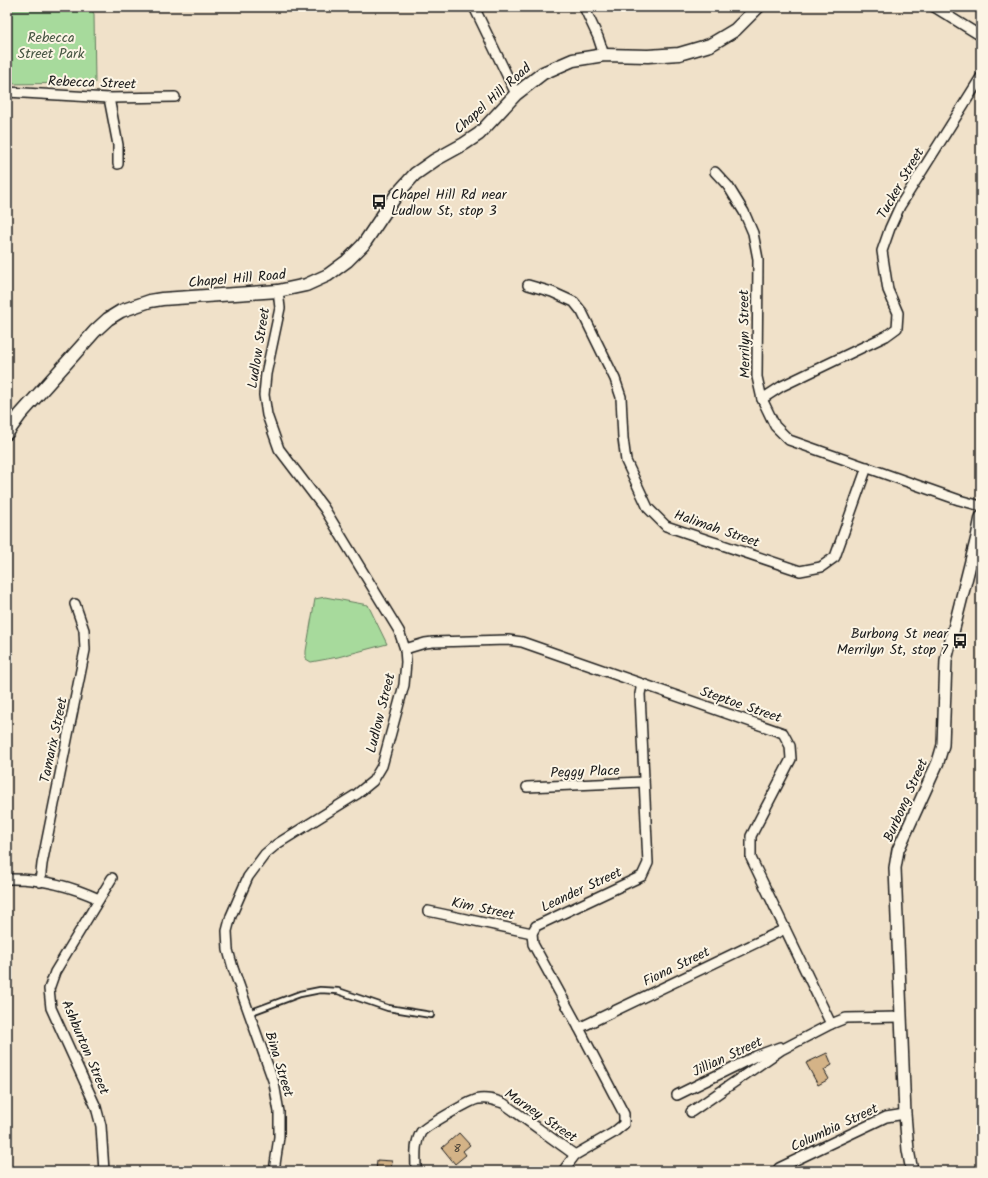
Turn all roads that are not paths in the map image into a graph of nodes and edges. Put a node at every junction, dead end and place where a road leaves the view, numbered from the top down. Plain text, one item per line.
1 (474, 7) edge
2 (584, 7) edge
3 (758, 7) edge
4 (934, 7) edge
5 (981, 36) edge
6 (604, 55) junction
7 (981, 77) edge
8 (7, 92) edge
9 (516, 94) junction
10 (175, 97) dead end
11 (109, 98) junction
12 (118, 164) dead end
13 (715, 172) dead end
14 (528, 285) dead end
15 (278, 292) junction
16 (762, 399) junction
17 (7, 433) edge
18 (867, 467) junction
19 (981, 506) edge
20 (981, 517) edge
21 (75, 604) dead end
22 (405, 649) junction
23 (642, 684) junction
24 (643, 782) junction
25 (527, 787) dead end
26 (112, 878) dead end
27 (7, 879) edge
28 (40, 882) junction
29 (99, 899) junction
30 (428, 911) dead end
31 (785, 929) junction
32 (532, 933) junction
33 (249, 1014) junction
34 (431, 1015) dead end
35 (900, 1016) junction
36 (831, 1024) junction
37 (579, 1028) junction
38 (791, 1044) junction
39 (677, 1095) dead end
40 (691, 1112) dead end
41 (905, 1114) junction
42 (575, 1155) junction
43 (104, 1171) edge
44 (274, 1171) edge
45 (416, 1171) edge
46 (563, 1171) edge
47 (777, 1171) edge
48 (912, 1171) edge

1 - 9 street
2 - 6 street
3 - 6 main road, Chapel Hill Road
4 - 5 street
6 - 9 main road, Chapel Hill Road
7 - 16 street, Tucker Street
8 - 11 street, Rebecca Street
9 - 15 main road, Chapel Hill Road
10 - 11 street, Rebecca Street
11 - 12 street
13 - 16 street, Merrilyn Street
14 - 18 street, Halimah Street
15 - 17 main road, Chapel Hill Road
15 - 22 street, Ludlow Street
16 - 18 street, Merrilyn Street
18 - 19 street, Merrilyn Street
20 - 35 street, Burbong Street
21 - 28 street, Tamarix Street
22 - 23 street, Steptoe Street
22 - 33 street, Ludlow Street
23 - 24 street, Leander Street
23 - 31 street, Steptoe Street
24 - 25 street, Peggy Place
24 - 32 street, Leander Street
26 - 29 street, Ashburton Street
27 - 28 street
28 - 29 street
29 - 43 street, Ashburton Street
30 - 32 street, Kim Street
31 - 36 street, Steptoe Street
31 - 37 street, Fiona Street
32 - 37 street
33 - 34 lane
33 - 44 street, Bina Street
35 - 36 street
35 - 41 street, Burbong Street
36 - 38 street, Jillian Street
37 - 42 street
38 - 39 street, Jillian Street
38 - 40 street, Jillian Street
41 - 47 street, Columbia Street
41 - 48 street, Burbong Street
42 - 45 street, Marney Street
42 - 46 street

